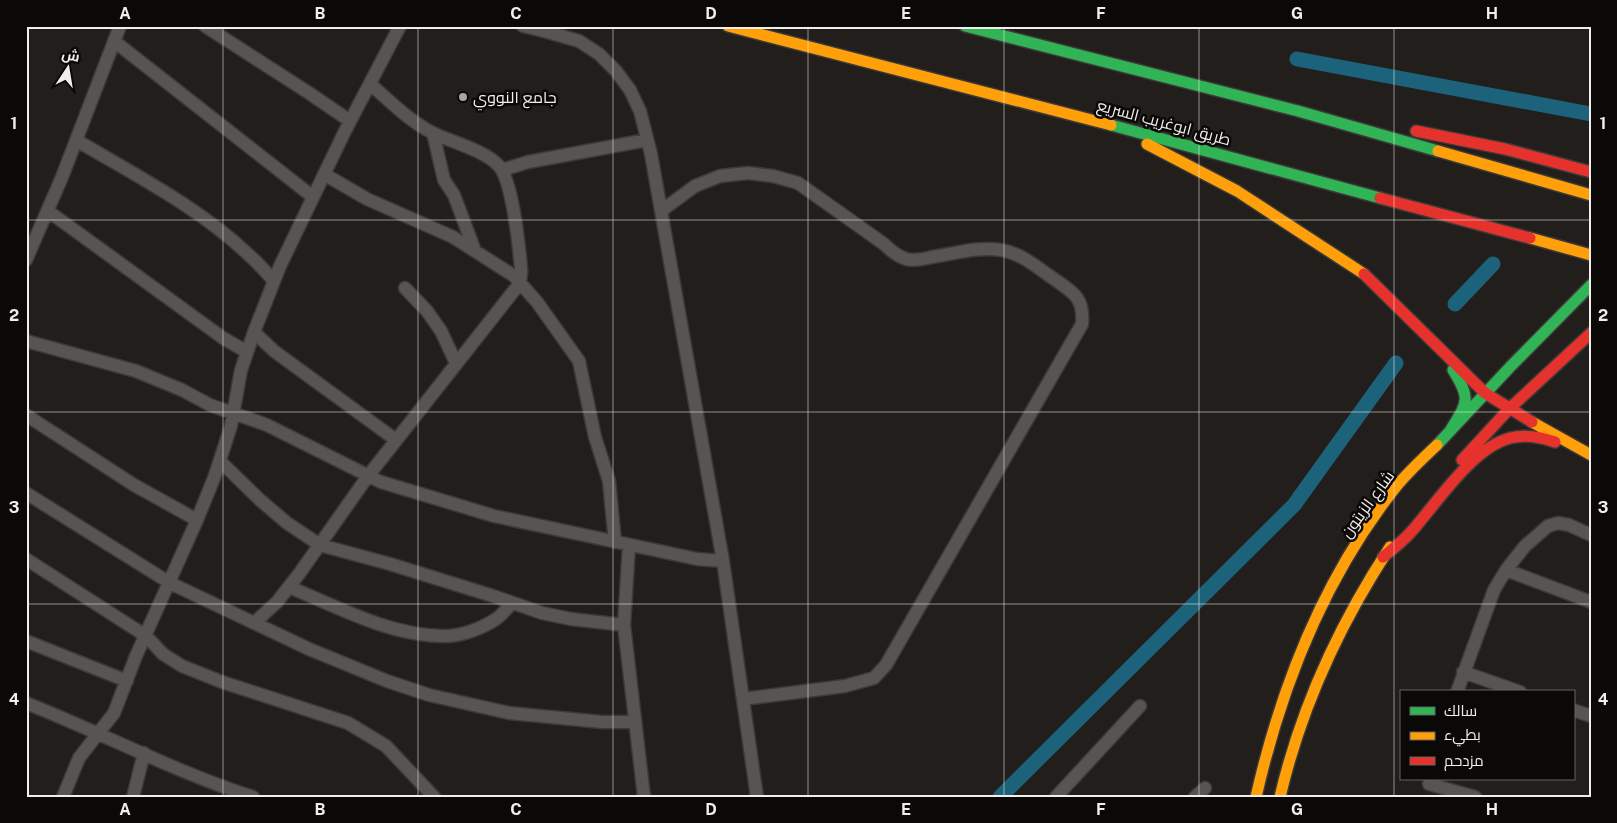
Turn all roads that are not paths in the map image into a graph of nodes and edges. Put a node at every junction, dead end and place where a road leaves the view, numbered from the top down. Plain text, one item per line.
1 (120, 26) edge
2 (205, 26) edge
3 (400, 26) edge
4 (523, 26) edge
5 (728, 26) edge
6 (965, 26) edge
7 (545, 29) edge
8 (114, 41) junction
9 (370, 84) junction
10 (1298, 111) junction
11 (350, 121) junction
12 (1109, 124) junction
13 (433, 133) junction
14 (76, 140) junction
15 (648, 140) junction
16 (502, 170) junction
17 (1591, 172) edge
18 (324, 174) junction
19 (1591, 195) edge
20 (313, 197) junction
21 (48, 210) junction
22 (661, 211) junction
23 (475, 251) junction
24 (1591, 256) edge
25 (26, 260) edge
26 (274, 281) junction
27 (520, 283) junction
28 (1591, 285) edge
29 (405, 288) dead end
30 (254, 332) junction
31 (1591, 333) edge
32 (26, 341) edge
33 (1441, 350) junction
34 (247, 352) junction
35 (456, 363) junction
36 (1485, 392) junction
37 (1509, 409) junction
38 (233, 413) junction
39 (26, 415) edge
40 (1450, 431) junction
41 (396, 440) junction
42 (1588, 454) edge
43 (220, 461) junction
44 (368, 476) junction
45 (26, 494) edge
46 (197, 520) junction
47 (1591, 535) edge
48 (615, 542) junction
49 (320, 545) junction
50 (629, 546) junction
51 (1383, 558) junction
52 (26, 559) edge
53 (722, 560) junction
54 (1506, 570) junction
55 (170, 583) junction
56 (289, 587) junction
57 (1591, 602) edge
58 (512, 603) junction
59 (254, 623) junction
60 (624, 625) junction
61 (146, 636) junction
62 (26, 641) edge
63 (1463, 672) junction
64 (127, 680) junction
65 (1458, 690) edge
66 (1514, 690) edge
67 (743, 699) junction
68 (26, 703) edge
69 (1140, 706) dead end
70 (1574, 710) edge
71 (1591, 716) edge
72 (635, 722) junction
73 (98, 733) junction
74 (144, 753) junction
75 (1430, 782) edge
76 (1205, 788) dead end
77 (63, 797) edge
78 (133, 797) edge
79 (253, 797) edge
80 (434, 797) edge
81 (644, 797) edge
82 (757, 797) edge
83 (1056, 797) edge
84 (1195, 797) edge
85 (1256, 797) edge
86 (1280, 797) edge
87 (1426, 797) edge
88 (1475, 797) edge

1 - 8 street
2 - 11 street
3 - 9 street
4 - 7 street
5 - 12 main road, طريق ابوغريب السريع
6 - 10 main road
7 - 15 street
8 - 14 street
8 - 20 street
9 - 11 street
9 - 13 street
10 - 17 main road
10 - 19 main road
11 - 18 street
12 - 24 main road, طريق ابوغريب السريع
12 - 33 main road
13 - 16 street
13 - 23 street
14 - 21 street
14 - 26 street
15 - 16 street
15 - 22 street
16 - 27 street
18 - 20 street
18 - 23 street
20 - 26 street
21 - 25 street
21 - 34 street
22 - 53 street
22 - 67 street
23 - 27 street
26 - 30 street
27 - 35 street
27 - 48 street
28 - 36 main road, شارع الزيتون
29 - 35 street
30 - 34 street
30 - 41 street
31 - 37 main road
32 - 38 street
33 - 36 main road
33 - 40 main road
34 - 38 street
35 - 41 street
36 - 37 main road
36 - 40 main road, شارع الزيتون
37 - 42 main road
37 - 51 main road
38 - 43 street
38 - 44 street
39 - 46 street
40 - 85 main road, شارع الزيتون
41 - 44 street
42 - 51 main road
43 - 46 street
43 - 49 street
44 - 48 street
44 - 49 street
45 - 55 street
46 - 55 street
47 - 54 street
48 - 50 street
49 - 56 street
49 - 58 street
50 - 53 street
50 - 60 street
51 - 86 main road
52 - 61 street
53 - 67 street
54 - 57 street
54 - 63 street
55 - 59 street
55 - 61 street
56 - 58 street
56 - 59 street
58 - 60 street
59 - 72 street
60 - 72 street
61 - 64 street
61 - 80 street
62 - 64 street
63 - 65 street
63 - 66 street
64 - 73 street
67 - 82 street
68 - 73 street
69 - 83 street
70 - 71 street
72 - 81 street
73 - 74 street
73 - 77 street
74 - 78 street
74 - 79 street
75 - 87 street
75 - 88 street
76 - 84 street

